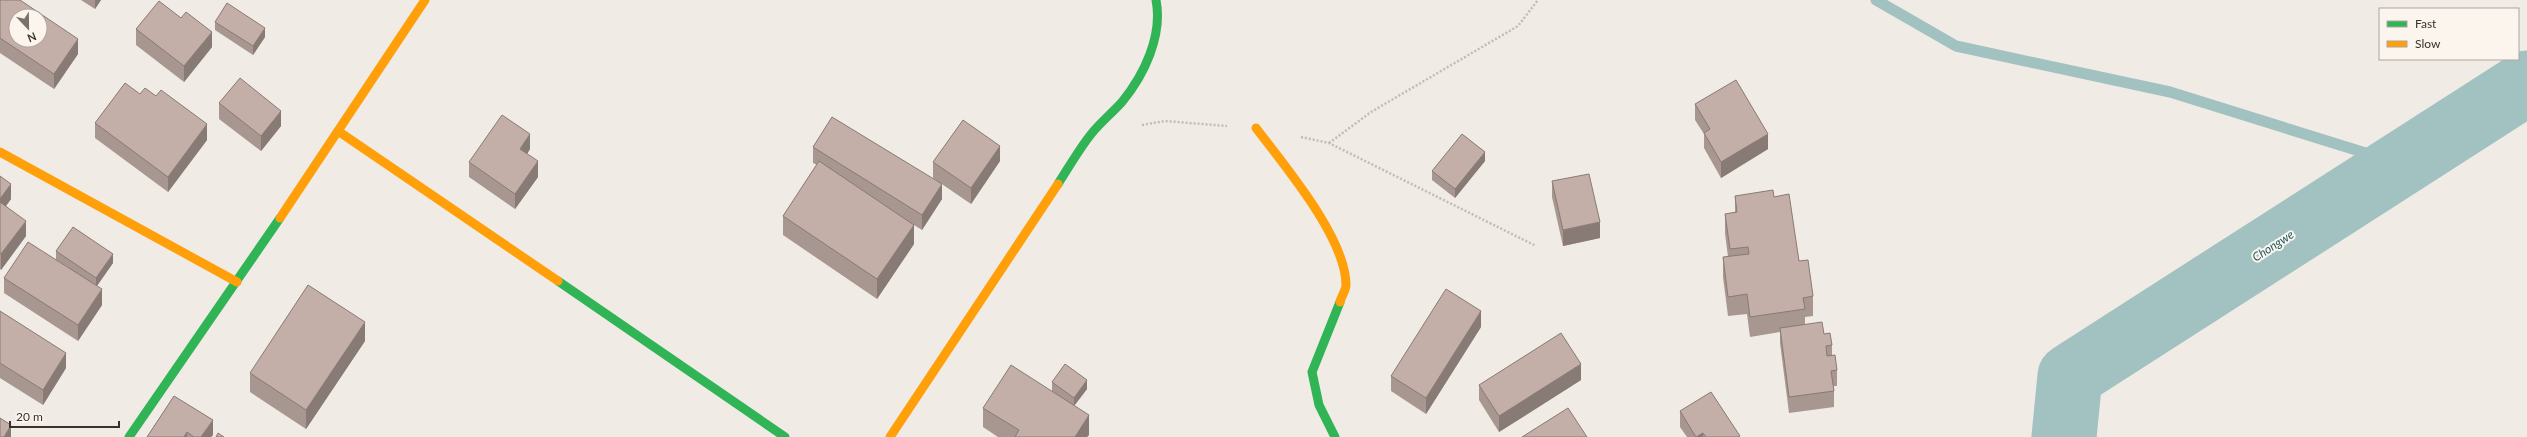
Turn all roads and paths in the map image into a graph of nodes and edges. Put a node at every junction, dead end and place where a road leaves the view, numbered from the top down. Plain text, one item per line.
1 (425, 0) edge
2 (1156, 0) edge
3 (1538, 0) edge
4 (1256, 128) dead end
5 (338, 131) junction
6 (1329, 143) dead end
7 (0, 152) edge
8 (237, 282) junction
9 (128, 437) edge
10 (785, 437) edge
11 (890, 437) edge
12 (1335, 437) edge

1 - 5 street
2 - 11 street
3 - 6 path
4 - 12 street
5 - 8 street
5 - 10 street
7 - 8 street
8 - 9 street

